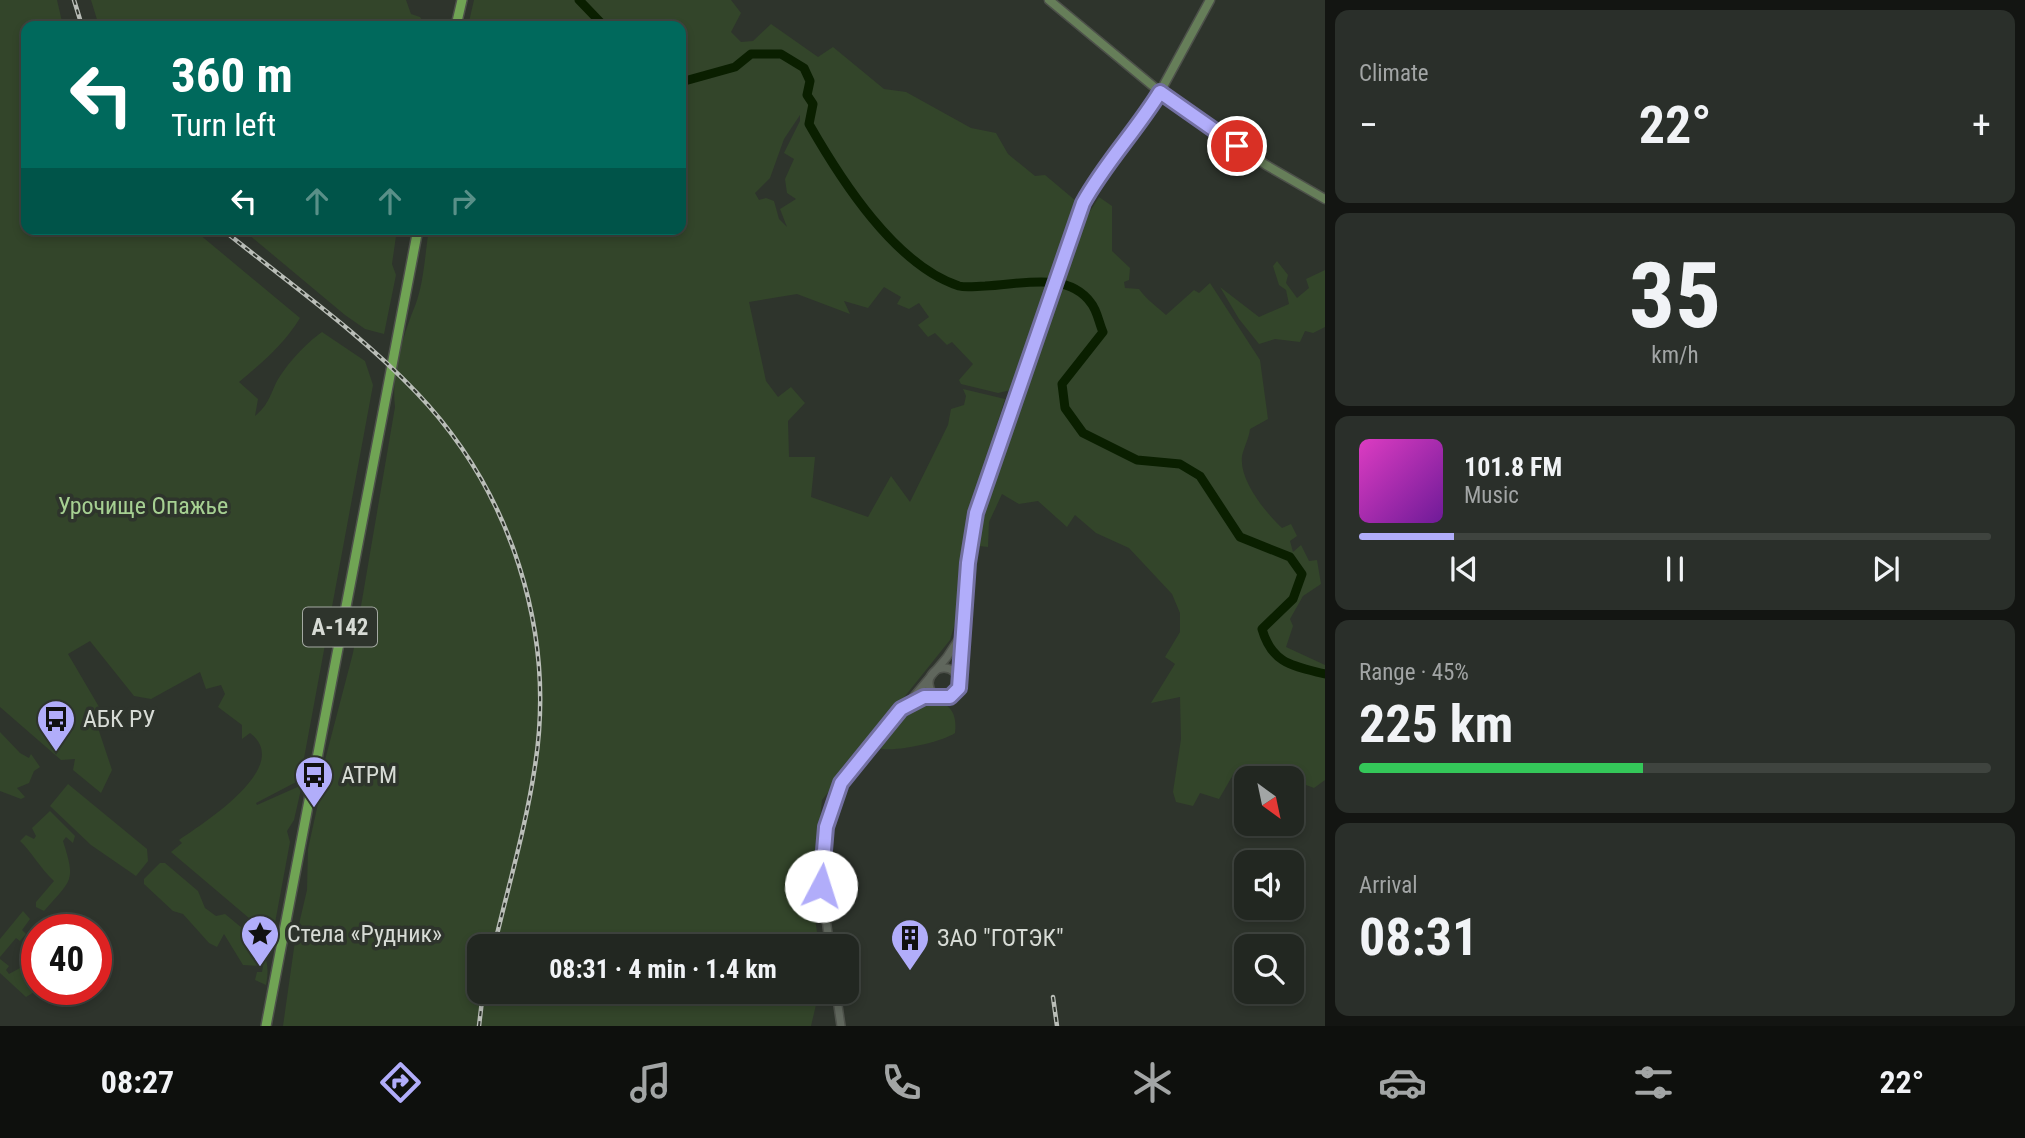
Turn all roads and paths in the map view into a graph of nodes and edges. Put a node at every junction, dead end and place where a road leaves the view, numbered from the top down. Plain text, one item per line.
1 (461, 0) edge
2 (1049, 0) edge
3 (1210, 0) edge
4 (457, 21) edge
5 (1160, 92) junction
6 (1325, 199) edge
7 (417, 235) edge
8 (964, 631) junction
9 (934, 672) junction
10 (960, 684) junction
11 (940, 698) junction
12 (901, 709) junction
13 (828, 934) edge
14 (838, 1004) edge
15 (266, 1026) edge
16 (841, 1026) edge

1 - 4 highway
2 - 5 main road
3 - 5 main road
5 - 6 main road
5 - 8 street
7 - 15 highway, А-142
8 - 9 street
8 - 10 street
9 - 10 street
9 - 11 street
9 - 12 street
10 - 11 street
11 - 12 street
12 - 13 street
14 - 16 street

